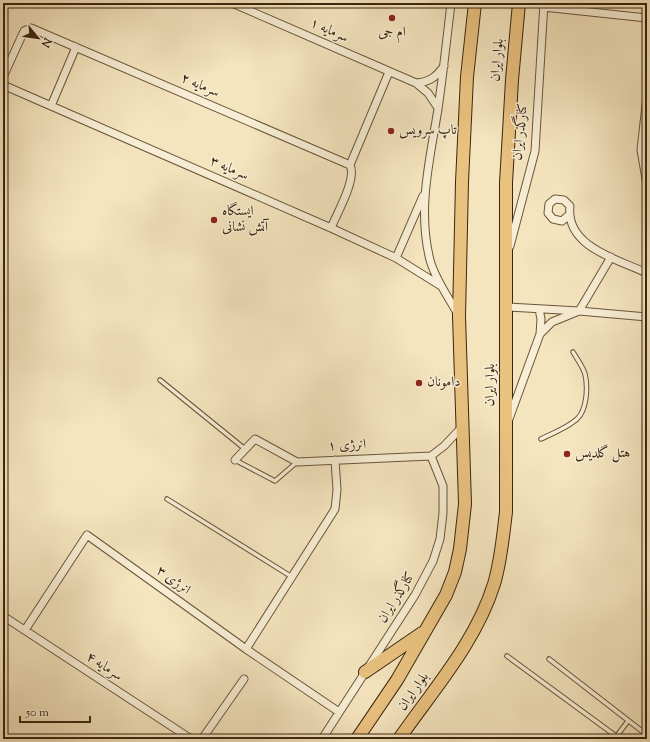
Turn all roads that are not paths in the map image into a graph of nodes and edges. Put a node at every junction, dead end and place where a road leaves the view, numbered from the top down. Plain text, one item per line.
1 (232, 3) edge
2 (452, 3) edge
3 (475, 3) edge
4 (519, 3) edge
5 (544, 5) edge
6 (647, 18) edge
7 (76, 47) junction
8 (444, 66) junction
9 (389, 72) junction
10 (3, 77) edge
11 (416, 83) junction
12 (3, 85) edge
13 (647, 96) edge
14 (50, 106) junction
15 (438, 108) junction
16 (350, 165) junction
17 (647, 185) edge
18 (424, 192) junction
19 (568, 215) dead end
20 (330, 228) junction
21 (612, 257) junction
22 (396, 258) junction
23 (506, 261) junction
24 (647, 273) edge
25 (441, 286) junction
26 (506, 308) junction
27 (539, 309) junction
28 (579, 311) junction
29 (459, 316) junction
30 (647, 317) edge
31 (540, 334) junction
32 (573, 352) dead end
33 (160, 380) dead end
34 (506, 425) junction
35 (463, 426) junction
36 (541, 439) dead end
37 (245, 449) junction
38 (431, 456) junction
39 (235, 460) joint
40 (335, 460) junction
41 (297, 462) junction
42 (167, 499) dead end
43 (292, 577) junction
44 (3, 616) edge
45 (24, 630) junction
46 (425, 632) junction
47 (246, 649) junction
48 (507, 656) dead end
49 (549, 659) dead end
50 (365, 672) junction
51 (244, 679) dead end
52 (339, 712) junction
53 (628, 720) junction
54 (647, 735) edge
55 (402, 737) edge
56 (618, 738) edge
57 (191, 739) edge
58 (202, 739) edge
59 (322, 739) edge
60 (357, 739) edge

1 - 9 street, سرمایه ۱
2 - 8 street
3 - 29 main road, بلوار ایران
4 - 23 main road, بلوار ایران
5 - 6 street
5 - 23 street, کنارگذر ایران
7 - 10 street, سرمایه ۲
7 - 14 street
7 - 16 street, سرمایه ۲
8 - 11 street
8 - 15 street
9 - 11 street, سرمایه ۱
9 - 16 street
11 - 15 street
12 - 14 street, سرمایه ۳
13 - 17 street
14 - 20 street, سرمایه ۳
15 - 18 street
16 - 20 street
18 - 22 street
18 - 25 street
19 - 21 street
20 - 22 street, سرمایه ۳
21 - 24 street
21 - 28 street
22 - 25 street, سرمایه ۳
23 - 26 main road, بلوار ایران
25 - 29 street
26 - 27 street
26 - 34 main road, بلوار ایران
27 - 28 street
27 - 31 street
28 - 30 street
28 - 31 street
29 - 35 main road, بلوار ایران
31 - 34 street
32 - 36 lane
33 - 37 lane
34 - 55 main road, بلوار ایران
35 - 38 street
35 - 46 main road, بلوار ایران
37 - 39 street
37 - 41 street
38 - 40 street, انرژی ۱
38 - 50 street, کنارگذر ایران
39 - 41 lane
40 - 41 street, انرژی ۱
40 - 43 street
42 - 43 lane
43 - 47 street
44 - 45 street, سرمایه ۴
45 - 47 street, انرژی ۳
45 - 57 street, سرمایه ۴
46 - 50 main road
46 - 60 main road, بلوار ایران
47 - 52 street, انرژی ۳
48 - 56 lane
49 - 53 lane
50 - 52 street, کنارگذر ایران
51 - 58 street
52 - 59 street, کنارگذر ایران
53 - 54 lane
53 - 56 lane

